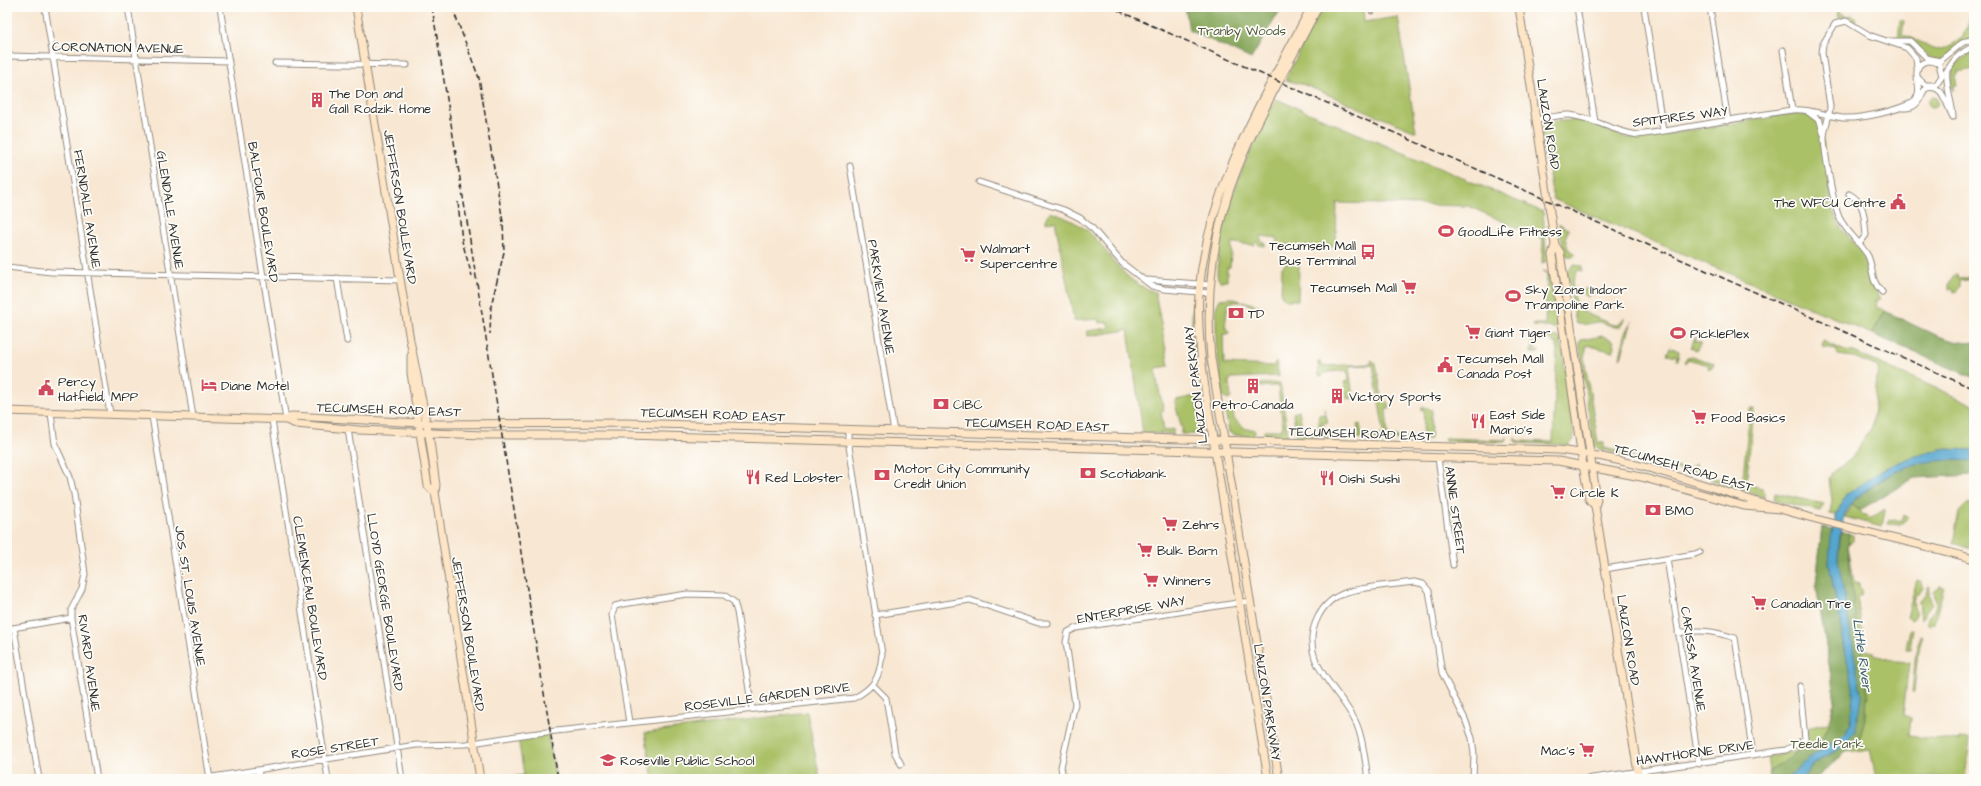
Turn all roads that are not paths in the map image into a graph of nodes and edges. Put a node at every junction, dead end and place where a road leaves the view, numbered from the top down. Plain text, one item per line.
1 (45, 7) edge
2 (128, 7) edge
3 (220, 7) edge
4 (356, 7) edge
5 (1311, 7) edge
6 (1318, 7) edge
7 (1519, 7) edge
8 (1577, 7) edge
9 (1644, 7) edge
10 (1710, 7) edge
11 (1974, 38) edge
12 (1887, 41) junction
13 (1974, 46) edge
14 (1782, 50) dead end
15 (7, 56) edge
16 (53, 56) junction
17 (136, 59) junction
18 (229, 61) junction
19 (1934, 61) junction
20 (275, 63) dead end
21 (365, 64) junction
22 (407, 65) dead end
23 (1947, 70) junction
24 (1917, 72) junction
25 (1942, 76) junction
26 (1918, 78) junction
27 (1931, 86) junction
28 (1902, 108) junction
29 (1792, 110) junction
30 (1802, 110) junction
31 (1830, 114) junction
32 (1536, 120) junction
33 (1728, 121) junction
34 (1595, 122) junction
35 (1663, 132) junction
36 (1824, 137) junction
37 (850, 166) dead end
38 (980, 182) dead end
39 (1849, 194) dead end
40 (1859, 244) junction
41 (1555, 245) junction
42 (7, 267) edge
43 (87, 272) junction
44 (170, 274) junction
45 (263, 276) junction
46 (338, 278) junction
47 (400, 280) junction
48 (1147, 280) junction
49 (1200, 284) junction
50 (1211, 285) junction
51 (1882, 292) dead end
52 (1199, 293) junction
53 (1210, 294) junction
54 (410, 340) junction
55 (348, 341) dead end
56 (7, 411) edge
57 (51, 412) junction
58 (110, 414) junction
59 (152, 416) junction
60 (193, 417) junction
61 (272, 420) junction
62 (286, 420) junction
63 (418, 423) junction
64 (426, 423) junction
65 (348, 429) junction
66 (848, 430) junction
67 (894, 432) junction
68 (419, 433) junction
69 (428, 433) junction
70 (848, 440) junction
71 (1213, 441) junction
72 (1224, 441) junction
73 (1215, 452) junction
74 (1226, 452) junction
75 (1582, 453) junction
76 (1590, 454) junction
77 (1438, 458) junction
78 (1583, 465) junction
79 (1592, 466) junction
80 (435, 492) junction
81 (1595, 506) junction
82 (1780, 509) junction
83 (1700, 552) dead end
84 (1667, 559) junction
85 (1974, 559) edge
86 (1453, 565) dead end
87 (1605, 569) junction
88 (1250, 601) junction
89 (1239, 602) junction
90 (875, 615) junction
91 (71, 618) junction
92 (1047, 622) dead end
93 (14, 628) junction
94 (7, 629) edge
95 (1678, 633) junction
96 (873, 685) junction
97 (1800, 686) dead end
98 (752, 709) junction
99 (630, 722) junction
100 (474, 742) junction
101 (397, 748) junction
102 (1753, 755) junction
103 (325, 760) junction
104 (900, 764) dead end
105 (1699, 764) junction
106 (258, 770) junction
107 (1638, 771) junction
108 (210, 778) edge
109 (39, 779) edge
110 (97, 779) edge
111 (200, 779) edge
112 (260, 779) edge
113 (328, 779) edge
114 (402, 779) edge
115 (480, 779) edge
116 (1063, 779) edge
117 (1268, 779) edge
118 (1279, 779) edge
119 (1368, 779) edge
120 (1473, 779) edge
121 (1586, 779) edge
122 (1639, 779) edge

1 - 16 street, FERNDALE AVENUE
2 - 17 street, GLENDALE AVENUE
3 - 18 street, BALFOUR BOULEVARD
4 - 21 main road, JEFFERSON BOULEVARD
5 - 49 main road, LAUZON PARKWAY
6 - 50 main road, LAUZON PARKWAY
7 - 32 main road, LAUZON ROAD
8 - 34 street
9 - 35 street
10 - 33 street
11 - 19 street
12 - 19 street
12 - 24 street
12 - 31 street
13 - 23 street
14 - 29 street
15 - 16 street, CORONATION AVENUE
16 - 17 street, CORONATION AVENUE
16 - 43 street, FERNDALE AVENUE
17 - 18 street, CORONATION AVENUE
17 - 44 street, GLENDALE AVENUE
18 - 45 street, BALFOUR BOULEVARD
19 - 24 street
19 - 25 street
20 - 21 street
21 - 22 street
21 - 47 main road, JEFFERSON BOULEVARD
23 - 25 street
23 - 27 street
24 - 26 street
25 - 27 street
26 - 27 street
26 - 28 street
27 - 28 street
28 - 31 street
29 - 30 street, SPITFIRES WAY
29 - 33 street, SPITFIRES WAY
30 - 31 street, SPITFIRES WAY
30 - 36 street
31 - 36 street
32 - 34 street, SPITFIRES WAY
32 - 41 main road, LAUZON ROAD
33 - 35 street, SPITFIRES WAY
34 - 35 street, SPITFIRES WAY
36 - 40 street
37 - 67 street, PARKVIEW AVENUE
38 - 48 street
39 - 40 street
40 - 51 street
41 - 75 main road, LAUZON ROAD
41 - 76 main road, LAUZON ROAD
42 - 43 street
43 - 44 street
43 - 58 street, FERNDALE AVENUE
44 - 45 street
44 - 60 street, GLENDALE AVENUE
45 - 46 street
45 - 62 street, BALFOUR BOULEVARD
46 - 47 street
46 - 55 street
47 - 54 main road, JEFFERSON BOULEVARD
48 - 49 street
48 - 52 street
49 - 50 street
49 - 52 main road, LAUZON PARKWAY
50 - 53 main road, LAUZON PARKWAY
52 - 53 street
52 - 71 main road, LAUZON PARKWAY
53 - 72 main road, LAUZON PARKWAY
54 - 63 main road, JEFFERSON BOULEVARD
54 - 64 main road, JEFFERSON BOULEVARD
56 - 57 main road, TECUMSEH ROAD EAST
57 - 58 main road, TECUMSEH ROAD EAST
57 - 91 street, RIVARD AVENUE
58 - 59 main road, TECUMSEH ROAD EAST
59 - 60 main road, TECUMSEH ROAD EAST
59 - 108 street, JOS. ST. LOUIS AVENUE
60 - 61 main road, TECUMSEH ROAD EAST
61 - 62 main road, TECUMSEH ROAD EAST
61 - 103 street, CLEMENCEAU BOULEVARD
62 - 63 main road, TECUMSEH ROAD EAST
62 - 65 main road, TECUMSEH ROAD EAST
63 - 64 main road, TECUMSEH ROAD EAST
63 - 68 main road, JEFFERSON BOULEVARD
64 - 66 main road, TECUMSEH ROAD EAST
64 - 69 main road, JEFFERSON BOULEVARD
65 - 68 main road, TECUMSEH ROAD EAST
65 - 101 street, LLOYD GEORGE BOULEVARD
66 - 67 main road, TECUMSEH ROAD EAST
66 - 70 street
67 - 71 main road, TECUMSEH ROAD EAST
68 - 69 main road, TECUMSEH ROAD EAST
68 - 80 main road, JEFFERSON BOULEVARD
69 - 70 main road, TECUMSEH ROAD EAST
69 - 80 main road, JEFFERSON BOULEVARD
70 - 73 main road, TECUMSEH ROAD EAST
70 - 90 street
71 - 72 main road, TECUMSEH ROAD EAST
71 - 73 main road, LAUZON PARKWAY
72 - 74 main road, LAUZON PARKWAY
72 - 75 main road, TECUMSEH ROAD EAST
73 - 74 main road, TECUMSEH ROAD EAST
73 - 89 main road, LAUZON PARKWAY
74 - 77 main road, TECUMSEH ROAD EAST
74 - 88 main road, LAUZON PARKWAY
75 - 76 main road, TECUMSEH ROAD EAST
75 - 78 main road, LAUZON ROAD
76 - 79 main road, LAUZON ROAD
76 - 82 main road, TECUMSEH ROAD EAST
77 - 78 main road, TECUMSEH ROAD EAST
77 - 86 street, ANNIE STREET
78 - 79 main road, TECUMSEH ROAD EAST
78 - 81 main road, LAUZON ROAD
79 - 81 main road, LAUZON ROAD
79 - 82 main road, TECUMSEH ROAD EAST
80 - 100 main road, JEFFERSON BOULEVARD
81 - 87 main road, LAUZON ROAD
82 - 85 main road, TECUMSEH ROAD EAST
83 - 84 street
84 - 87 street
84 - 95 street, CARISSA AVENUE
87 - 107 main road, LAUZON ROAD
88 - 89 street, ENTERPRISE WAY
88 - 118 main road, LAUZON PARKWAY
89 - 116 street, ENTERPRISE WAY
89 - 117 main road, LAUZON PARKWAY
90 - 92 street
90 - 96 street
91 - 93 street
91 - 110 street, RIVARD AVENUE
93 - 94 street
93 - 109 street
95 - 102 street
95 - 105 street, CARISSA AVENUE
96 - 98 street, ROSEVILLE GARDEN DRIVE
96 - 104 street
97 - 102 street, HAWTHORNE DRIVE
98 - 99 street, ROSEVILLE GARDEN DRIVE
98 - 99 street
99 - 100 street, ROSEVILLE GARDEN DRIVE
100 - 101 street, ROSE STREET
100 - 115 main road, JEFFERSON BOULEVARD
101 - 103 street, ROSE STREET
101 - 114 street, LLOYD GEORGE BOULEVARD
102 - 105 street, HAWTHORNE DRIVE
103 - 106 street, ROSE STREET
103 - 113 street, CLEMENCEAU BOULEVARD
105 - 107 street, HAWTHORNE DRIVE
106 - 108 street, ROSE STREET
106 - 112 street
107 - 121 street, HAWTHORNE DRIVE
107 - 122 main road, LAUZON ROAD
108 - 111 street, ROSE STREET
119 - 120 street

